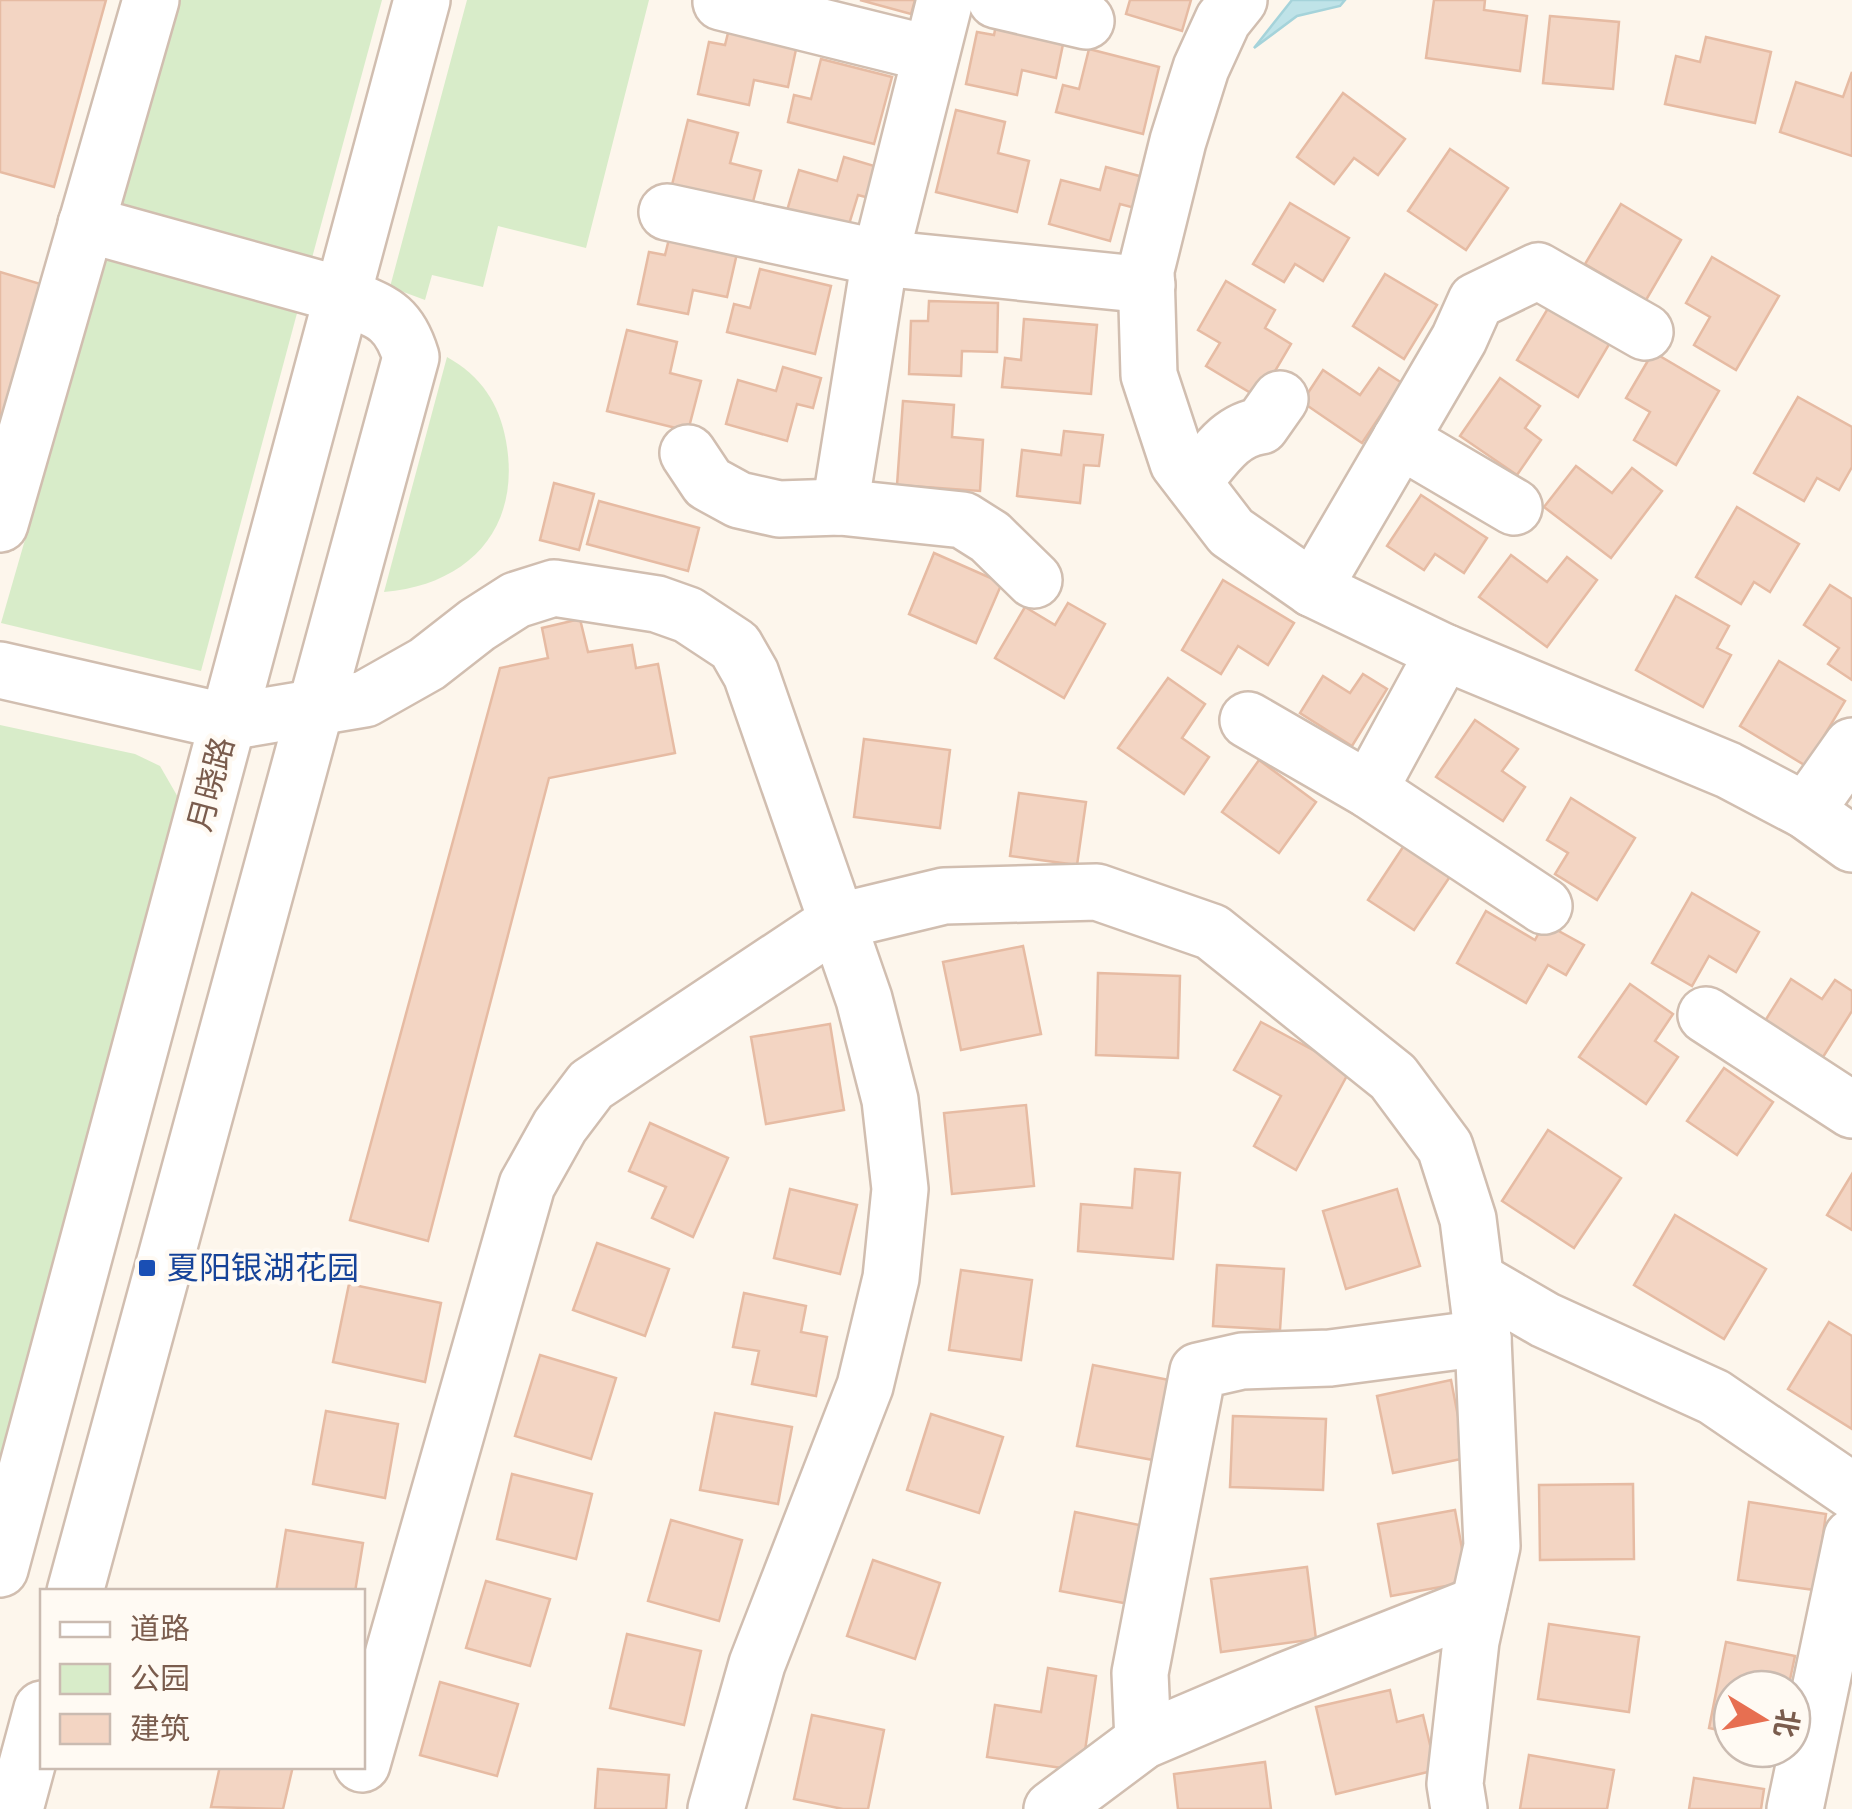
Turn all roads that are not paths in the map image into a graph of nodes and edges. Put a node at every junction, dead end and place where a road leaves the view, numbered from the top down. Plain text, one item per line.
1 (151, 0) edge
2 (422, 0) edge
3 (945, 0) edge
4 (996, 0) edge
5 (1238, 0) edge
6 (721, 2) edge
7 (1086, 21) dead end
8 (931, 54) junction
9 (667, 212) dead end
10 (86, 224) junction
11 (880, 258) junction
12 (1147, 285) junction
13 (342, 296) junction
14 (1645, 332) dead end
15 (1280, 399) dead end
16 (1400, 440) junction
17 (688, 454) dead end
18 (1193, 482) junction
19 (840, 507) junction
20 (1514, 507) dead end
21 (0, 524) edge
22 (1034, 580) dead end
23 (1313, 589) junction
24 (1444, 652) junction
25 (0, 670) edge
26 (317, 706) junction
27 (1248, 720) dead end
28 (228, 722) junction
29 (1852, 746) edge
30 (1369, 790) junction
31 (1806, 811) junction
32 (1852, 844) edge
33 (1544, 906) dead end
34 (836, 922) junction
35 (1706, 1015) dead end
36 (1845, 1089) edge
37 (1476, 1280) junction
38 (1483, 1338) junction
39 (1852, 1491) edge
40 (1852, 1537) edge
41 (0, 1569) edge
42 (75, 1589) edge
43 (1479, 1604) junction
44 (40, 1716) edge
45 (1143, 1741) junction
46 (365, 1754) edge
47 (361, 1769) edge
48 (15, 1809) edge
49 (350, 1809) edge
50 (716, 1809) edge
51 (1052, 1809) edge
52 (1459, 1809) edge
53 (1795, 1809) edge

1 - 10 street
2 - 13 street, 月晓路
3 - 8 street
4 - 7 street
5 - 12 street
6 - 8 street
8 - 11 street
9 - 11 street
10 - 13 street
10 - 21 street
11 - 12 street
11 - 19 street
12 - 18 street
13 - 26 street
13 - 28 street, 月晓路
14 - 16 street
15 - 18 street
16 - 20 street
16 - 23 street
17 - 19 street
18 - 23 street
19 - 22 street
23 - 24 street
24 - 30 street
24 - 31 street
25 - 28 street
26 - 28 street
26 - 34 street
26 - 42 street
27 - 30 street
28 - 41 street, 月晓路
29 - 31 street
30 - 33 street
31 - 32 street
34 - 37 street
34 - 46 street
34 - 50 street
35 - 36 street
37 - 38 street
37 - 39 street
38 - 43 street
38 - 45 street
40 - 53 street
43 - 45 street
43 - 52 street
44 - 48 street
45 - 51 street
47 - 49 street

